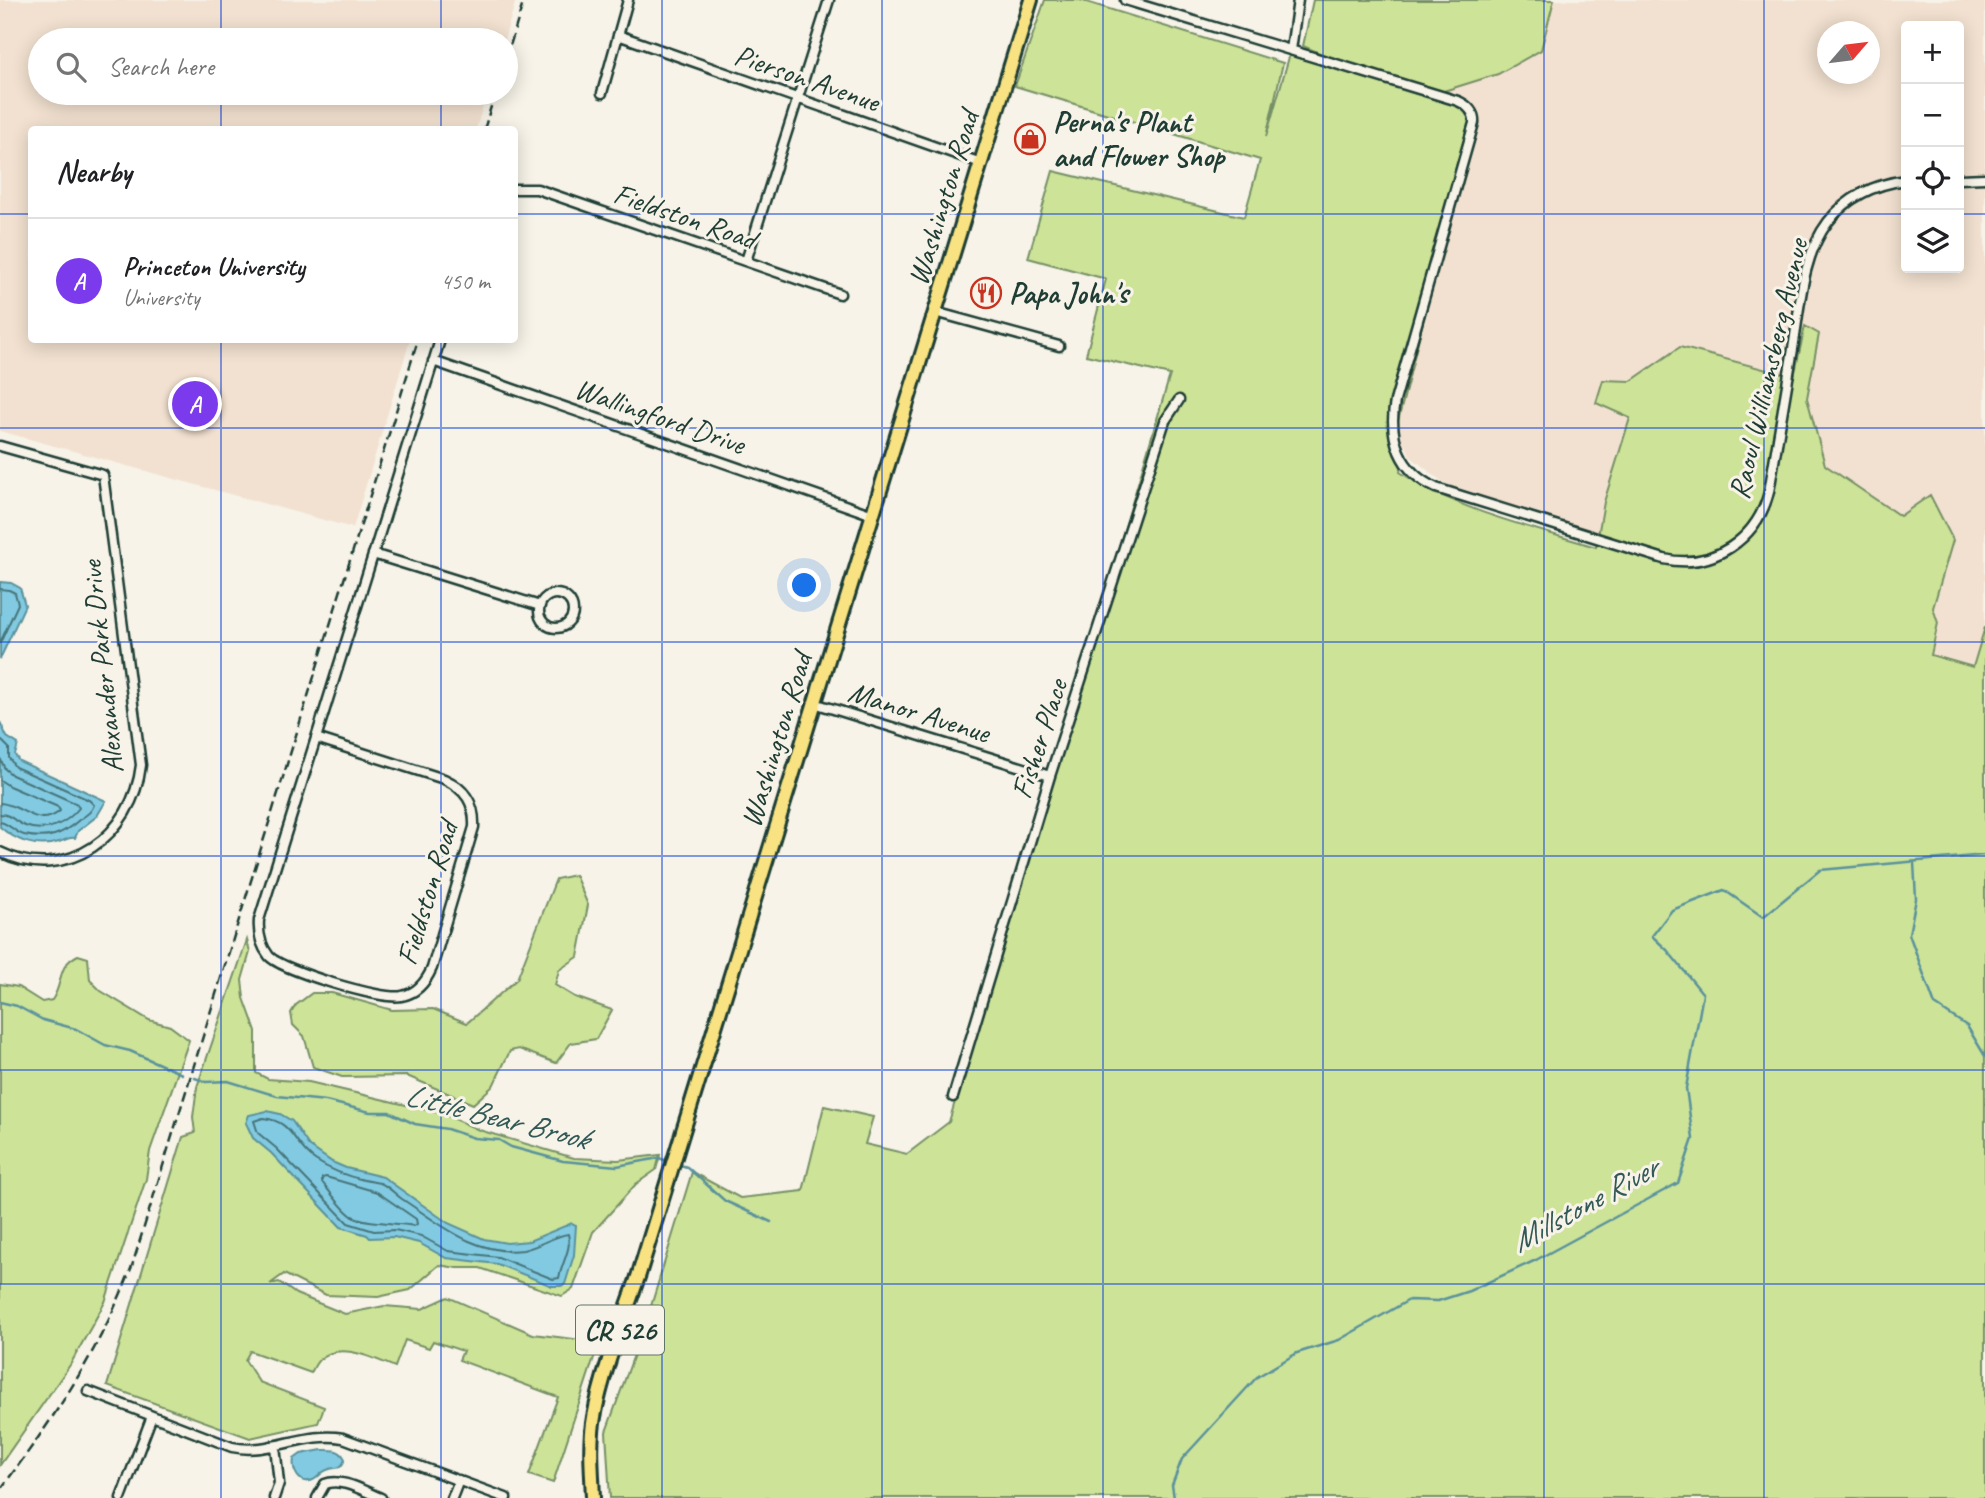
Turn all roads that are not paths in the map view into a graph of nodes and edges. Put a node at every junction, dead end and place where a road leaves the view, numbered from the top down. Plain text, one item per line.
1 (628, 0) edge
2 (829, 0) edge
3 (1031, 0) edge
4 (1125, 0) edge
5 (1298, 0) edge
6 (618, 35) junction
7 (1291, 50) junction
8 (602, 93) dead end
9 (797, 99) junction
10 (981, 163) junction
11 (1985, 178) edge
12 (1964, 179) edge
13 (1901, 181) edge
14 (518, 189) edge
15 (746, 261) junction
16 (840, 294) dead end
17 (935, 312) junction
18 (439, 343) edge
19 (1059, 346) dead end
20 (433, 361) junction
21 (1179, 400) dead end
22 (0, 446) edge
23 (873, 515) junction
24 (373, 555) junction
25 (540, 606) junction
26 (814, 703) junction
27 (316, 738) junction
28 (1050, 776) junction
29 (0, 852) edge
30 (953, 1097) dead end
31 (88, 1391) dead end
32 (152, 1416) junction
33 (275, 1446) junction
34 (458, 1480) junction
35 (121, 1498) edge
36 (274, 1498) edge
37 (317, 1498) edge
38 (381, 1498) edge
39 (452, 1498) edge
40 (506, 1498) edge
41 (593, 1498) edge

1 - 6 street
2 - 9 street
3 - 10 main road, Washington Road / CR 526
4 - 7 street
5 - 7 street
6 - 8 street
6 - 9 street, Pierson Avenue
7 - 13 street, Raoul Williamsberg Avenue
9 - 10 street, Pierson Avenue
9 - 15 street
10 - 17 main road, Washington Road / CR 526
11 - 12 street
14 - 15 street, Fieldston Road
15 - 16 street, Fieldston Road
17 - 19 street
17 - 23 main road, Washington Road / CR 526
18 - 20 street, Fieldston Road
20 - 23 street, Wallingford Drive
20 - 24 street, Fieldston Road
21 - 28 street, Fisher Place
22 - 29 street, Alexander Park Drive
23 - 26 main road, Washington Road / CR 526
24 - 25 street
24 - 27 street, Fieldston Road
25 - 25 street
26 - 28 street, Manor Avenue
26 - 41 main road, Washington Road / CR 526
27 - 27 street, Fieldston Road
28 - 30 street, Fisher Place
31 - 32 street
32 - 33 street
32 - 35 street
33 - 34 street
33 - 36 street
34 - 39 street
34 - 40 street
37 - 38 street

